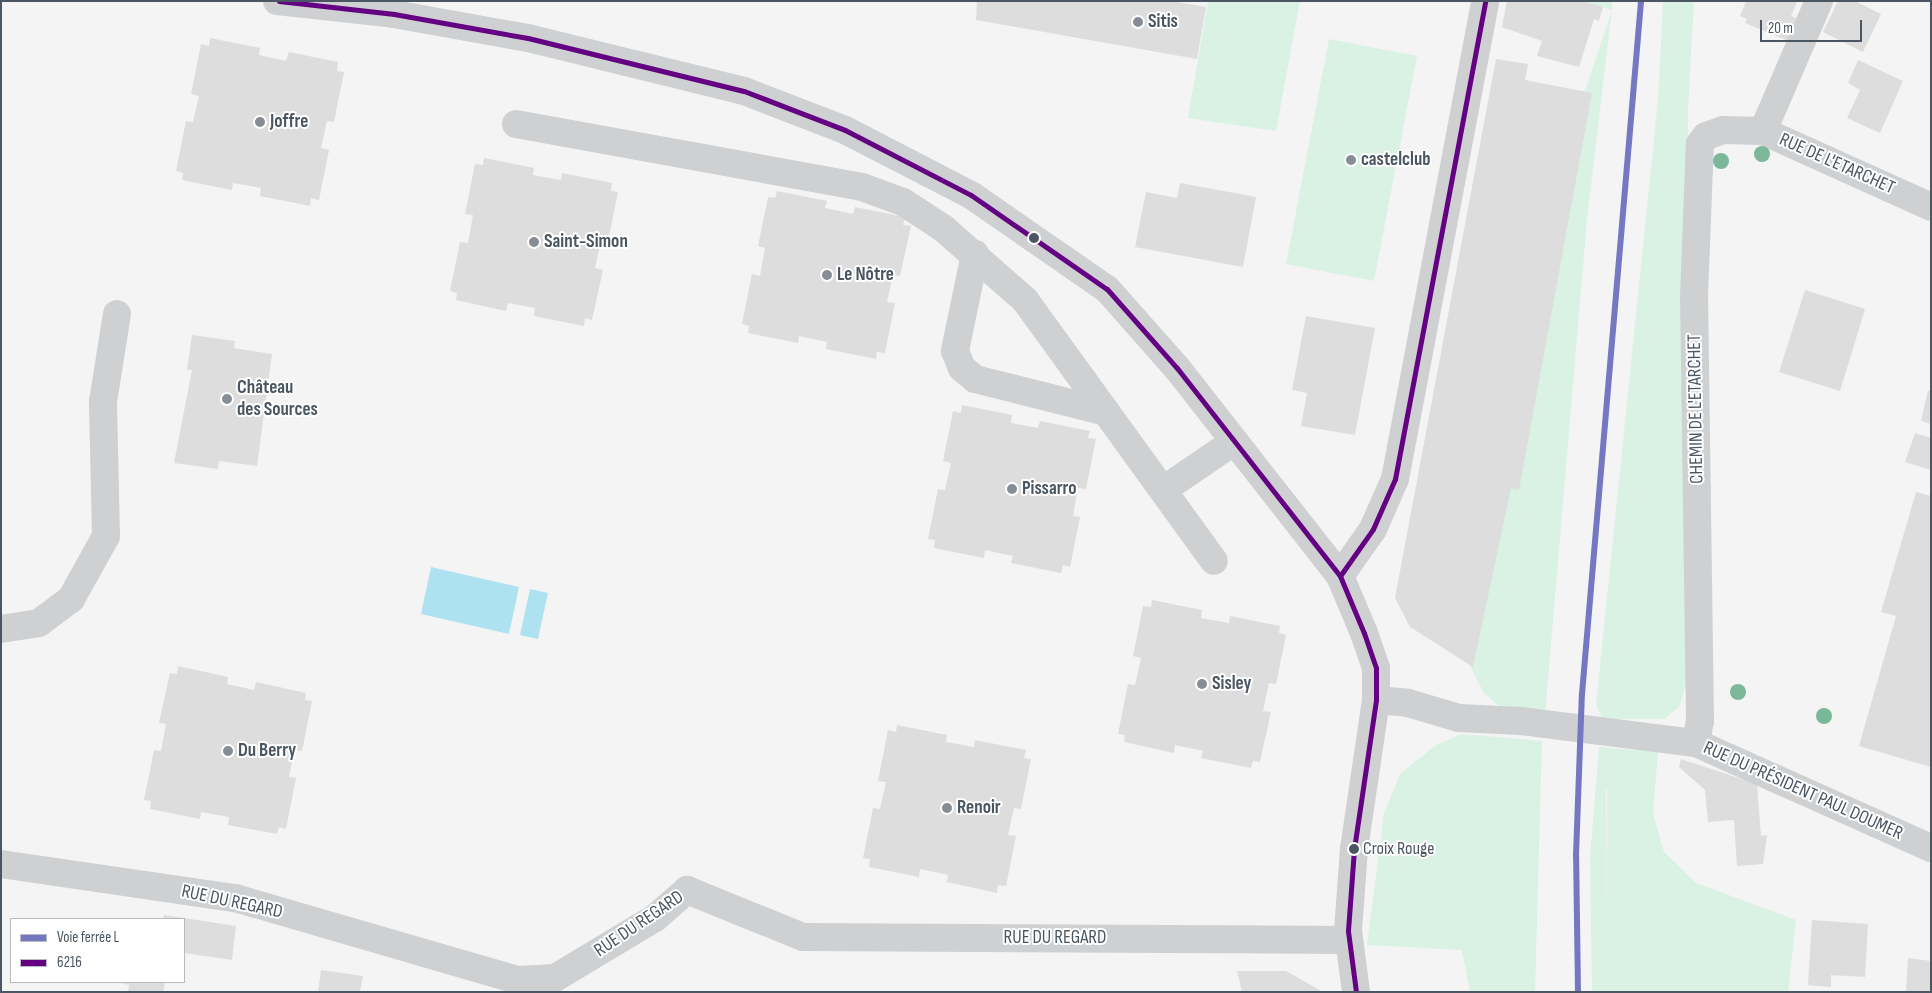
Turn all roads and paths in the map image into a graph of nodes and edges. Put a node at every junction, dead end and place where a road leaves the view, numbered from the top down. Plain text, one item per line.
1 (277, 1) edge
2 (1485, 1) edge
3 (1819, 1) edge
4 (516, 124) dead end
5 (1763, 131) junction
6 (1931, 207) edge
7 (975, 254) junction
8 (117, 314) dead end
9 (1106, 412) junction
10 (1232, 442) junction
11 (1163, 490) junction
12 (1214, 561) dead end
13 (1340, 576) junction
14 (1, 629) edge
15 (1376, 700) junction
16 (1696, 742) junction
17 (1931, 848) edge
18 (1, 864) edge
19 (1348, 940) junction
20 (516, 986) edge
21 (1356, 992) edge

1 - 10 street
2 - 13 street
3 - 5 street, RUE DE L'ETARCHET
4 - 7 street
5 - 6 street, RUE DE L'ETARCHET
5 - 16 street, CHEMIN DE L'ETARCHET
7 - 9 street
7 - 9 street
8 - 14 street
9 - 11 street
10 - 11 street
10 - 13 street
11 - 12 street
13 - 15 street
15 - 16 street, RUE DU PRÉSIDENT PAUL DOUMER
15 - 19 street
16 - 17 street, RUE DU PRÉSIDENT PAUL DOUMER
18 - 20 street, RUE DU REGARD
19 - 20 street, RUE DU REGARD
19 - 21 street

